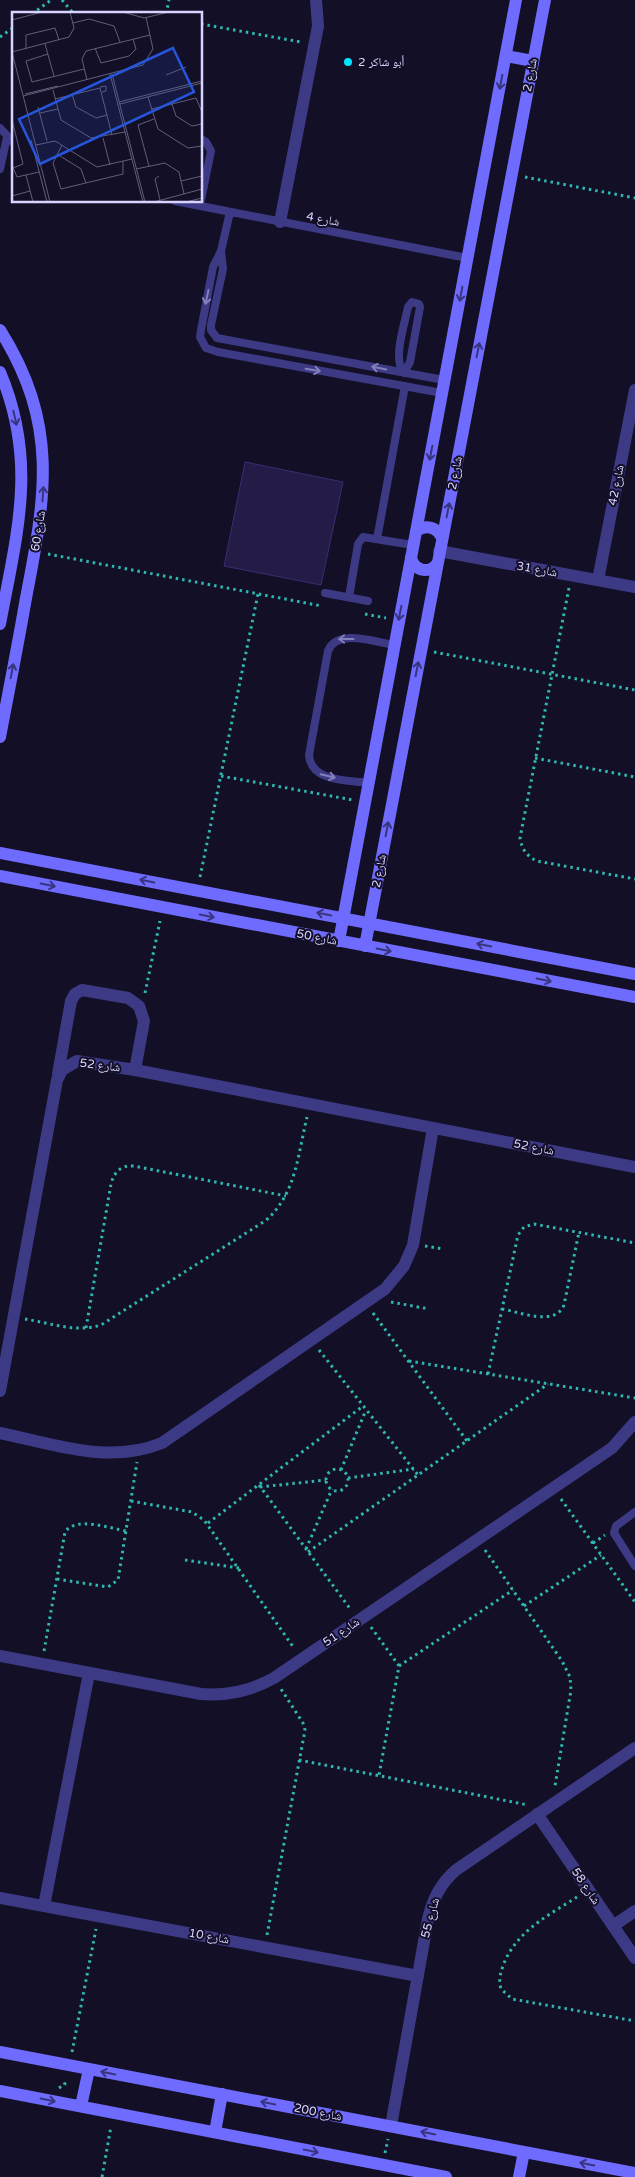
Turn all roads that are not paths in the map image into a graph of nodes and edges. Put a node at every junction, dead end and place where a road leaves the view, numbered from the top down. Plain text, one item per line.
1 (316, 0) edge
2 (516, 0) edge
3 (544, 0) edge
4 (506, 56) junction
5 (533, 60) junction
6 (0, 128) edge
7 (7, 137) junction
8 (202, 140) edge
9 (12, 141) edge
10 (0, 169) edge
11 (202, 198) edge
12 (188, 202) edge
13 (201, 203) edge
14 (230, 212) junction
15 (280, 222) junction
16 (222, 252) junction
17 (467, 258) junction
18 (0, 330) edge
19 (213, 334) junction
20 (202, 343) junction
21 (0, 372) edge
22 (404, 373) junction
23 (403, 386) junction
24 (443, 386) junction
25 (635, 390) edge
26 (416, 531) junction
27 (442, 538) junction
28 (377, 539) junction
29 (412, 551) junction
30 (439, 551) junction
31 (437, 564) junction
32 (598, 580) junction
33 (635, 587) edge
34 (325, 593) dead end
35 (349, 597) junction
36 (368, 601) dead end
37 (0, 624) edge
38 (394, 645) junction
39 (0, 736) edge
40 (368, 783) junction
41 (0, 853) edge
42 (0, 876) edge
43 (343, 918) junction
44 (369, 923) junction
45 (339, 941) junction
46 (365, 946) junction
47 (635, 974) edge
48 (635, 998) edge
49 (135, 1070) junction
50 (57, 1080) junction
51 (433, 1128) junction
52 (635, 1167) edge
53 (0, 1391) edge
54 (635, 1422) edge
55 (0, 1433) edge
56 (635, 1512) edge
57 (635, 1566) edge
58 (0, 1656) edge
59 (89, 1673) junction
60 (635, 1748) edge
61 (545, 1809) junction
62 (0, 1898) edge
63 (44, 1906) junction
64 (635, 1911) edge
65 (613, 1926) junction
66 (635, 1958) edge
67 (418, 1976) junction
68 (0, 2052) edge
69 (88, 2069) junction
70 (0, 2091) edge
71 (222, 2094) junction
72 (82, 2106) junction
73 (391, 2126) junction
74 (215, 2132) junction
75 (524, 2152) junction
76 (635, 2173) edge
77 (446, 2177) edge
78 (519, 2177) edge

1 - 15 street
2 - 4 street
3 - 5 street, شارع 2
4 - 5 street
4 -> 17 street
27 -> 5 street, شارع 2
6 - 7 lane
7 - 9 lane
7 - 10 lane
8 - 11 lane
12 - 13 lane, شارع 4
13 - 14 lane, شارع 4
14 - 15 lane, شارع 4
14 - 16 lane
15 - 17 lane, شارع 4
16 - 19 lane
16 -> 20 lane
17 -> 24 street
39 -> 18 street, شارع 60
19 - 20 lane
22 -> 19 lane
20 -> 23 lane
21 -> 37 street, شارع 60
22 - 22 lane
22 - 23 lane
22 - 24 lane
23 - 24 lane
23 - 28 lane
24 -> 26 street
25 - 32 street, شارع 42
26 - 27 street
26 - 29 street
27 - 30 street, شارع 2
28 - 29 lane
28 - 35 lane
29 - 31 street
29 -> 38 street
30 - 31 street, شارع 2
30 - 32 street, شارع 31
44 -> 31 street, شارع 2
32 - 33 street, شارع 31
34 - 35 lane
35 - 36 lane
38 - 40 street
38 -> 40 lane
40 - 43 street
43 -> 41 street, شارع 50
42 -> 45 street, شارع 50
43 - 44 street, شارع 50
43 - 45 street
44 - 46 street, شارع 2
47 -> 44 street, شارع 50
45 - 46 street, شارع 50
46 -> 48 street, شارع 50
49 - 50 street, شارع 52
49 - 50 street
49 - 51 street, شارع 52
50 - 53 street
51 - 52 street, شارع 52
51 - 55 street
54 - 59 street, شارع 51
56 - 57 lane
58 - 59 street, شارع 51
59 - 63 street
60 - 61 street, شارع 55
61 - 65 street, شارع 58
61 - 67 street, شارع 55
62 - 63 street, شارع 10
63 - 67 street, شارع 10
64 - 65 street
65 - 66 street, شارع 58
67 - 73 street, شارع 55
68 - 69 street, شارع 200
71 -> 69 street, شارع 200
69 - 72 street
70 -> 72 street
73 -> 71 street, شارع 200
71 - 74 street
72 - 74 street
75 -> 73 street, شارع 200
74 -> 77 street
76 -> 75 street, شارع 200
75 - 78 street

